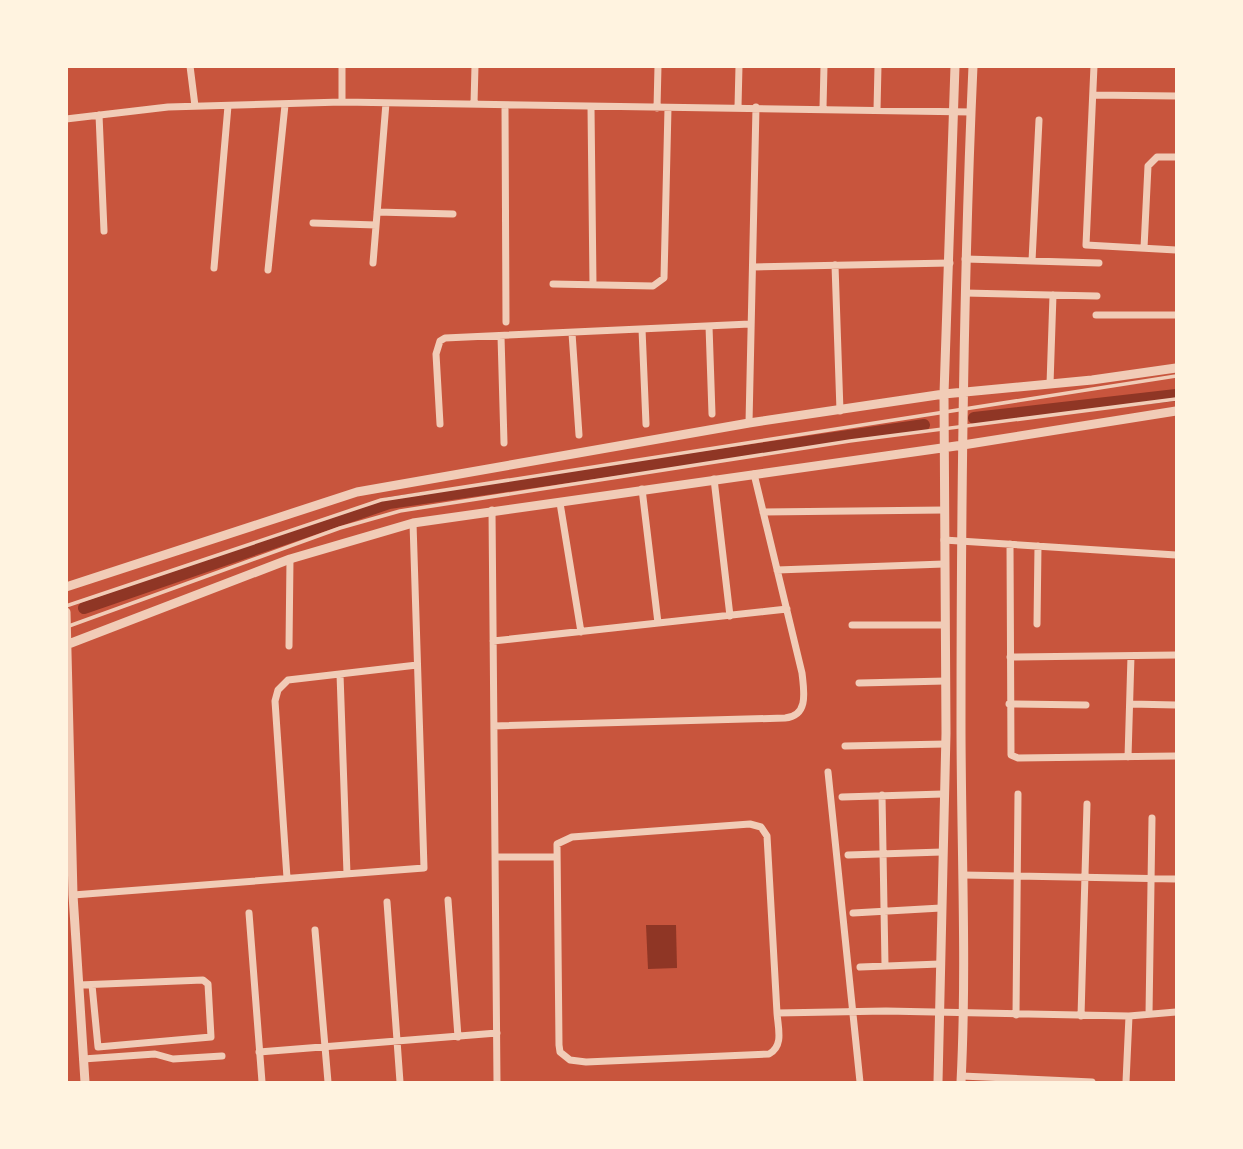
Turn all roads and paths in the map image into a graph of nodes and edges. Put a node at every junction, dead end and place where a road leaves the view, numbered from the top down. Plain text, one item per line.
1 (190, 66) edge
2 (342, 66) edge
3 (475, 66) edge
4 (658, 66) edge
5 (739, 66) edge
6 (824, 66) edge
7 (878, 66) edge
8 (955, 66) edge
9 (973, 66) edge
10 (1094, 66) edge
11 (1093, 96) junction
12 (1177, 96) edge
13 (342, 102) junction
14 (386, 103) junction
15 (285, 104) junction
16 (474, 104) junction
17 (195, 106) junction
18 (228, 106) junction
19 (505, 106) junction
20 (591, 107) junction
21 (738, 107) junction
22 (756, 107) junction
23 (657, 108) junction
24 (668, 108) junction
25 (822, 108) junction
26 (877, 110) junction
27 (951, 112) junction
28 (971, 112) junction
29 (99, 115) junction
30 (66, 119) edge
31 (1039, 120) dead end
32 (1177, 157) edge
33 (377, 212) junction
34 (453, 214) dead end
35 (313, 223) dead end
36 (376, 225) junction
37 (104, 231) dead end
38 (1144, 248) junction
39 (1177, 250) edge
40 (965, 259) junction
41 (1032, 261) junction
42 (373, 263) dead end
43 (950, 263) junction
44 (1099, 263) dead end
45 (835, 265) junction
46 (753, 267) junction
47 (214, 268) dead end
48 (268, 270) dead end
49 (553, 284) dead end
50 (593, 285) junction
51 (965, 293) junction
52 (1054, 295) junction
53 (1097, 296) dead end
54 (1096, 315) dead end
55 (1177, 315) edge
56 (506, 322) dead end
57 (750, 324) junction
58 (709, 326) junction
59 (642, 329) junction
60 (572, 333) junction
61 (501, 336) junction
62 (1177, 368) edge
63 (1177, 376) edge
64 (1050, 384) junction
65 (963, 392) junction
66 (944, 394) junction
67 (1177, 399) edge
68 (964, 410) junction
69 (1177, 411) edge
70 (840, 412) junction
71 (712, 414) dead end
72 (943, 414) junction
73 (749, 423) junction
74 (440, 424) dead end
75 (646, 424) dead end
76 (963, 428) junction
77 (943, 430) junction
78 (579, 436) dead end
79 (504, 443) dead end
80 (963, 445) junction
81 (943, 447) junction
82 (754, 474) junction
83 (714, 480) junction
84 (642, 489) junction
85 (560, 503) junction
86 (492, 510) junction
87 (944, 510) junction
88 (763, 512) junction
89 (413, 523) junction
90 (944, 540) junction
91 (963, 541) junction
92 (1010, 544) junction
93 (1038, 546) junction
94 (1177, 555) edge
95 (290, 559) junction
96 (944, 564) junction
97 (777, 570) junction
98 (66, 587) edge
99 (66, 606) edge
100 (786, 609) junction
101 (66, 612) edge
102 (730, 616) junction
103 (658, 623) junction
104 (1037, 624) dead end
105 (852, 625) dead end
106 (945, 625) junction
107 (67, 626) edge
108 (580, 632) junction
109 (493, 641) junction
110 (68, 645) edge
111 (289, 646) dead end
112 (1177, 655) edge
113 (1131, 656) junction
114 (1010, 657) junction
115 (417, 665) junction
116 (340, 674) junction
117 (946, 681) junction
118 (859, 683) dead end
119 (1009, 704) junction
120 (1129, 704) junction
121 (1086, 705) dead end
122 (1177, 705) edge
123 (494, 726) junction
124 (946, 744) junction
125 (845, 746) dead end
126 (1177, 756) edge
127 (1128, 757) junction
128 (828, 772) dead end
129 (943, 794) junction
130 (1018, 794) dead end
131 (882, 795) junction
132 (842, 797) dead end
133 (1087, 804) dead end
134 (1152, 818) dead end
135 (942, 852) junction
136 (883, 853) junction
137 (849, 855) dead end
138 (495, 857) junction
139 (555, 857) junction
140 (346, 874) junction
141 (962, 875) junction
142 (1017, 876) junction
143 (1085, 876) junction
144 (1151, 877) junction
145 (287, 878) junction
146 (1177, 879) edge
147 (73, 895) junction
148 (449, 900) dead end
149 (387, 902) dead end
150 (941, 908) junction
151 (884, 911) junction
152 (249, 913) dead end
153 (853, 913) dead end
154 (315, 930) dead end
155 (940, 964) junction
156 (885, 965) junction
157 (860, 967) dead end
158 (79, 985) junction
159 (92, 985) junction
160 (854, 1012) junction
161 (939, 1012) junction
162 (1177, 1012) edge
163 (777, 1013) junction
164 (965, 1014) junction
165 (1149, 1014) junction
166 (1016, 1015) junction
167 (1081, 1016) junction
168 (1129, 1016) junction
169 (497, 1033) junction
170 (458, 1037) junction
171 (397, 1042) junction
172 (326, 1047) junction
173 (259, 1052) junction
174 (222, 1056) dead end
175 (83, 1059) junction
176 (962, 1079) edge
177 (1092, 1082) edge
178 (85, 1083) edge
179 (262, 1083) edge
180 (328, 1083) edge
181 (400, 1083) edge
182 (497, 1083) edge
183 (860, 1083) edge
184 (938, 1083) edge
185 (1126, 1083) edge

1 - 17 street
2 - 13 street
3 - 16 street
4 - 23 street
5 - 21 street
6 - 25 street
7 - 26 street
8 - 27 street
9 - 28 street
10 - 11 street
11 - 12 street
11 - 38 street
13 - 14 street
13 - 15 street
14 - 16 street
14 - 33 street
15 - 18 street
15 - 48 street
16 - 19 street
17 - 18 street
17 - 29 street
18 - 47 street
19 - 20 street
19 - 56 street
20 - 23 street
20 - 50 street
21 - 22 street
21 - 24 street
22 - 25 street
22 - 46 street
23 - 24 street
24 - 50 street
25 - 26 street
26 - 27 street
27 - 28 street
27 - 43 street
28 - 40 street
29 - 30 street
29 - 37 street
31 - 41 street
32 - 38 street
33 - 34 street
33 - 36 street
35 - 36 street
36 - 42 street
38 - 39 street
40 - 41 street
40 - 51 street
41 - 44 street
43 - 45 street
43 - 66 street
45 - 46 street
45 - 70 street
46 - 57 street
49 - 50 street
51 - 52 street
51 - 65 street
52 - 53 street
52 - 64 street
54 - 55 street
57 - 58 street
57 - 73 street
58 - 59 street
58 - 71 street
59 - 60 street
59 - 75 street
60 - 61 street
60 - 78 street
61 - 74 street
61 - 79 street
62 - 64 street
63 - 68 lane
64 - 65 street
65 - 66 street
65 - 68 street
66 - 70 street
66 - 72 street
67 - 76 lane
68 - 72 lane
68 - 76 street
69 - 80 street
70 - 73 street
72 - 77 street
72 - 99 lane
73 - 98 street
76 - 77 lane
76 - 80 street
77 - 81 street
77 - 107 lane
80 - 81 street
80 - 91 street
81 - 82 street
81 - 87 street
82 - 83 street
82 - 88 street
83 - 84 street
83 - 102 street
84 - 85 street
84 - 103 street
85 - 86 street
85 - 108 street
86 - 89 street
86 - 109 street
87 - 88 street
87 - 90 street
88 - 97 street
89 - 95 street
89 - 115 street
90 - 91 street
90 - 96 street
91 - 92 street
91 - 141 street
92 - 93 street
92 - 114 street
93 - 94 street
93 - 104 street
95 - 110 street
95 - 111 street
96 - 97 street
96 - 106 street
97 - 100 street
100 - 102 street
100 - 123 street
101 - 107 street
102 - 103 street
103 - 108 street
105 - 106 street
106 - 117 street
107 - 110 street
108 - 109 street
109 - 123 street
110 - 147 street
112 - 113 street
113 - 114 street
113 - 120 street
114 - 119 street
115 - 116 street
115 - 140 street
116 - 140 street
116 - 145 street
117 - 118 street
117 - 124 street
119 - 121 street
119 - 127 street
120 - 122 street
120 - 127 street
123 - 138 street
124 - 125 street
124 - 129 street
126 - 127 street
128 - 160 street
129 - 131 street
129 - 135 street
130 - 142 street
131 - 132 street
131 - 136 street
133 - 143 street
134 - 144 street
135 - 136 street
135 - 150 street
136 - 137 street
136 - 151 street
138 - 139 street
138 - 169 street
139 - 163 street
139 - 163 street
140 - 145 street
141 - 142 street
141 - 164 street
142 - 143 street
142 - 166 street
143 - 144 street
143 - 167 street
144 - 146 street
144 - 165 street
145 - 147 street
147 - 158 street
148 - 170 street
149 - 171 street
150 - 151 street
150 - 155 street
151 - 153 street
151 - 156 street
152 - 173 street
154 - 172 street
155 - 156 street
155 - 161 street
156 - 157 street
158 - 159 street
158 - 175 street
159 - 159 street
160 - 161 street
160 - 163 street
160 - 183 street
161 - 164 street
161 - 184 street
162 - 165 street
164 - 166 street
164 - 176 street
165 - 168 street
166 - 167 street
167 - 168 street
168 - 185 street
169 - 170 street
169 - 182 street
170 - 171 street
171 - 172 street
171 - 181 street
172 - 173 street
172 - 180 street
173 - 179 street
174 - 175 street
175 - 178 street
176 - 177 street

